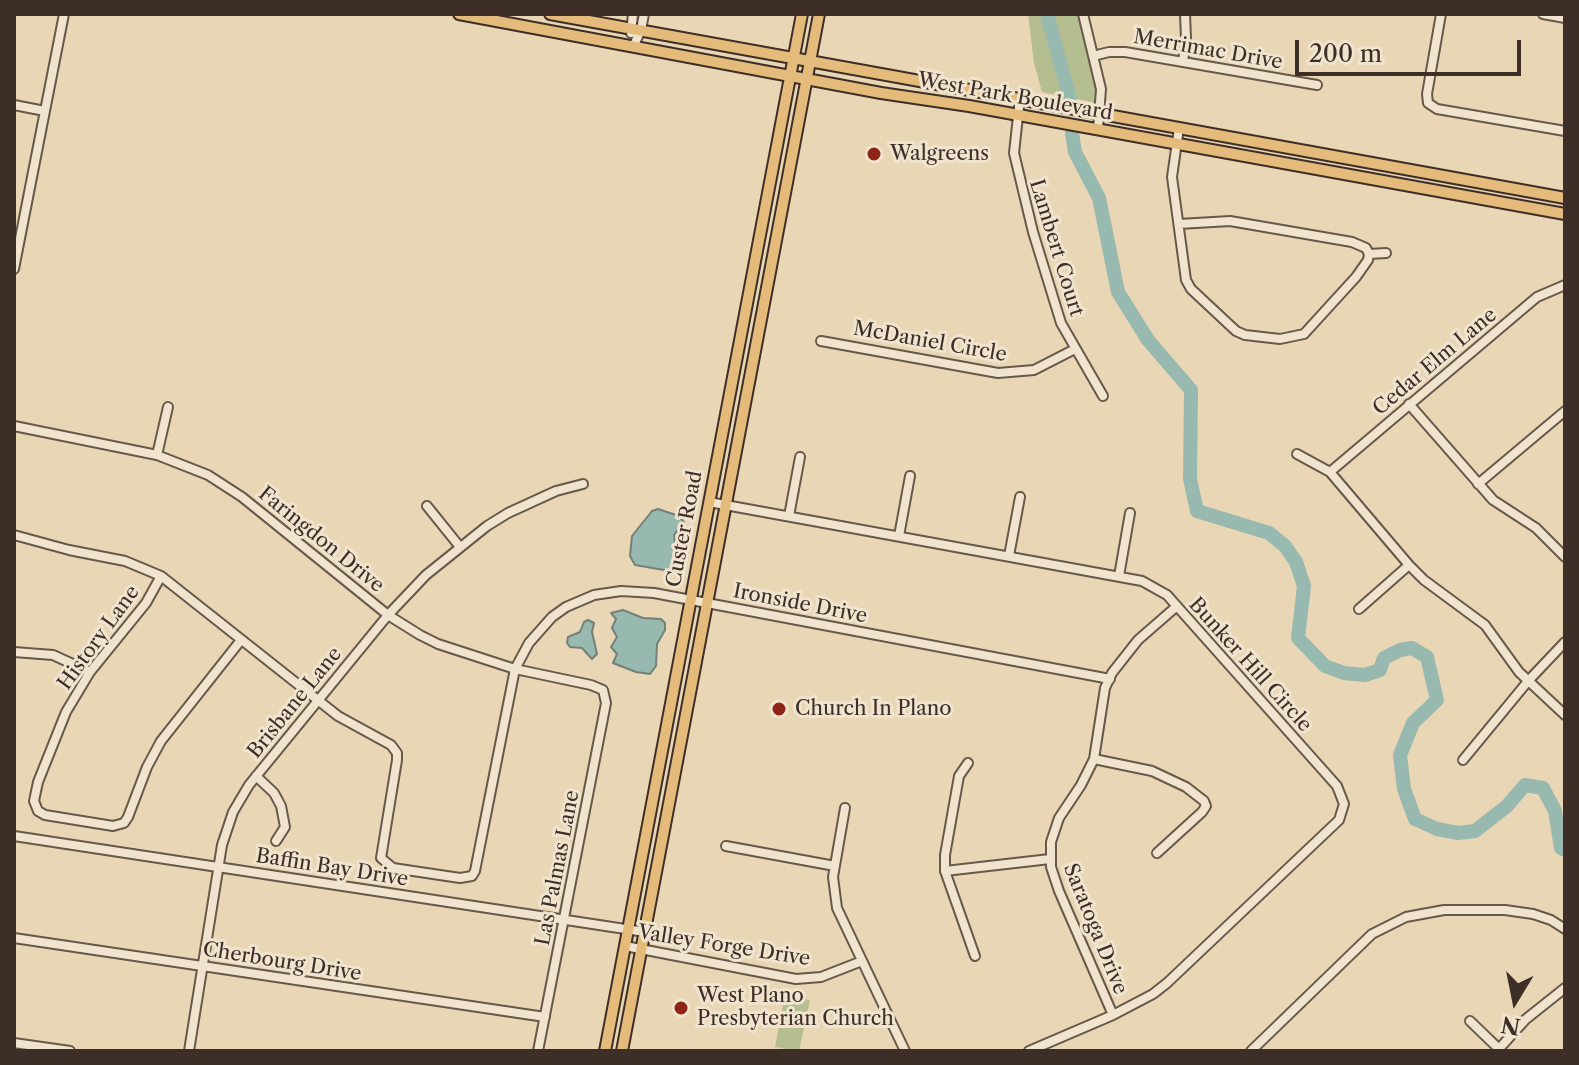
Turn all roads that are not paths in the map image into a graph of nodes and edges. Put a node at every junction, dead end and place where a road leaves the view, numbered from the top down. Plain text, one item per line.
1 (64, 14) edge
2 (459, 14) edge
3 (550, 14) edge
4 (633, 14) edge
5 (644, 14) edge
6 (802, 14) edge
7 (819, 14) edge
8 (1083, 14) edge
9 (1185, 14) edge
10 (1441, 14) edge
11 (1543, 14) edge
12 (471, 15) edge
13 (1565, 18) edge
14 (636, 29) junction
15 (634, 45) junction
16 (1093, 56) junction
17 (794, 58) junction
18 (810, 60) junction
19 (1183, 62) junction
20 (791, 77) junction
21 (807, 80) junction
22 (939, 84) junction
23 (1317, 85) dead end
24 (1020, 98) junction
25 (936, 101) junction
26 (14, 105) edge
27 (45, 111) junction
28 (1101, 113) junction
29 (1017, 115) junction
30 (1179, 128) junction
31 (1098, 129) junction
32 (1565, 131) edge
33 (1176, 144) junction
34 (1565, 198) edge
35 (14, 212) edge
36 (25, 214) junction
37 (1565, 214) edge
38 (1179, 224) junction
39 (1386, 253) dead end
40 (1369, 254) junction
41 (14, 269) edge
42 (1565, 285) edge
43 (821, 341) dead end
44 (1075, 349) junction
45 (1103, 396) dead end
46 (1409, 404) junction
47 (168, 407) dead end
48 (1565, 411) edge
49 (14, 426) edge
50 (1297, 454) dead end
51 (157, 455) junction
52 (800, 457) dead end
53 (1330, 472) junction
54 (910, 476) dead end
55 (583, 484) dead end
56 (1478, 484) junction
57 (1020, 497) dead end
58 (709, 502) junction
59 (725, 504) junction
60 (427, 506) dead end
61 (1130, 513) dead end
62 (789, 516) junction
63 (14, 535) edge
64 (899, 536) junction
65 (460, 547) junction
66 (1563, 552) edge
67 (1009, 556) junction
68 (1409, 565) junction
69 (161, 576) junction
70 (1119, 576) junction
71 (690, 600) junction
72 (707, 603) junction
73 (1177, 606) junction
74 (1359, 609) dead end
75 (388, 615) junction
76 (241, 640) junction
77 (1565, 642) edge
78 (14, 652) edge
79 (515, 669) junction
80 (90, 672) junction
81 (1110, 679) junction
82 (1529, 680) junction
83 (603, 690) joint
84 (317, 701) junction
85 (1565, 715) edge
86 (1094, 759) junction
87 (1463, 760) dead end
88 (968, 763) dead end
89 (256, 776) junction
90 (845, 808) dead end
91 (14, 836) edge
92 (276, 841) dead end
93 (726, 846) dead end
94 (1157, 853) dead end
95 (1050, 859) junction
96 (835, 866) junction
97 (218, 867) junction
98 (945, 871) junction
99 (564, 919) junction
100 (628, 929) junction
101 (1565, 929) edge
102 (645, 932) junction
103 (14, 938) edge
104 (625, 946) junction
105 (641, 949) junction
106 (975, 956) dead end
107 (862, 961) junction
108 (202, 966) junction
109 (1565, 988) edge
110 (1113, 1015) junction
111 (545, 1017) junction
112 (1470, 1021) dead end
113 (14, 1043) edge
114 (903, 1050) edge
115 (1498, 1050) edge
116 (70, 1051) edge
117 (189, 1051) edge
118 (538, 1051) edge
119 (605, 1051) edge
120 (622, 1051) edge
121 (1029, 1051) edge
122 (1251, 1051) edge

1 - 27 street
2 - 12 main road, West Park Boulevard
3 - 14 main road, West Park Boulevard
4 - 14 street
5 - 14 street
6 - 17 main road, Custer Road
7 - 18 main road, Custer Road
8 - 16 street
9 - 19 street
10 - 32 street
11 - 13 street
12 - 15 main road, West Park Boulevard
14 - 15 street
14 - 17 main road, West Park Boulevard
15 - 20 main road, West Park Boulevard
16 - 19 street, Merrimac Drive
16 - 28 street
17 - 18 main road, West Park Boulevard
17 - 20 main road, Custer Road
18 - 21 main road, Custer Road
18 - 22 main road, West Park Boulevard
19 - 23 street, Merrimac Drive
20 - 21 main road, West Park Boulevard
20 - 58 main road, Custer Road
21 - 25 main road, West Park Boulevard
21 - 59 main road, Custer Road
22 - 24 main road, West Park Boulevard
22 - 25 main road
24 - 28 main road, West Park Boulevard
24 - 29 street, Lambert Court
25 - 29 main road, West Park Boulevard
26 - 27 street
27 - 36 street
28 - 30 main road, West Park Boulevard
28 - 31 street
29 - 31 main road, West Park Boulevard
29 - 44 street, Lambert Court
30 - 33 street
30 - 34 main road, West Park Boulevard
31 - 33 main road, West Park Boulevard
33 - 37 main road, West Park Boulevard
33 - 38 street
35 - 36 street
36 - 41 street
38 - 40 street
38 - 40 street
39 - 40 street
42 - 46 street, Cedar Elm Lane
43 - 44 street, McDaniel Circle
44 - 45 street, Lambert Court
46 - 53 street, Cedar Elm Lane
46 - 56 street
47 - 51 street
48 - 56 street
49 - 51 street, Faringdon Drive
50 - 53 street
51 - 75 street, Faringdon Drive
52 - 62 street
53 - 68 street
54 - 64 street
55 - 65 street, Brisbane Lane
56 - 66 street
57 - 67 street
58 - 59 street, Bunker Hill Circle
58 - 71 main road, Custer Road
59 - 62 street, Bunker Hill Circle
59 - 72 main road, Custer Road
60 - 65 street
61 - 70 street
62 - 64 street, Bunker Hill Circle
63 - 69 street
64 - 67 street, Bunker Hill Circle
65 - 75 street, Brisbane Lane
67 - 70 street, Bunker Hill Circle
68 - 74 street
68 - 82 street
69 - 76 street
69 - 80 street, History Lane
70 - 73 street, Bunker Hill Circle
71 - 72 street, Ironside Drive
71 - 79 street, Ironside Drive
71 - 100 main road, Custer Road
72 - 81 street, Ironside Drive
72 - 102 main road, Custer Road
73 - 81 street, Saratoga Drive
73 - 110 street, Bunker Hill Circle
75 - 79 street, Faringdon Drive
75 - 84 street, Brisbane Lane
76 - 80 street, History Lane
76 - 84 street
77 - 82 street
78 - 80 street
79 - 83 street, Faringdon Drive
79 - 84 street
81 - 86 street, Saratoga Drive
82 - 85 street
82 - 87 street
83 - 99 street, Las Palmas Lane
84 - 89 street, Brisbane Lane
86 - 94 street
86 - 95 street, Saratoga Drive
88 - 98 street
89 - 92 street
89 - 97 street, Brisbane Lane
90 - 96 street
91 - 97 street, Baffin Bay Drive
93 - 96 street
95 - 98 street
95 - 110 street, Saratoga Drive
96 - 107 street
97 - 99 street, Baffin Bay Drive
97 - 108 street, Brisbane Lane
98 - 106 street
99 - 100 street, Baffin Bay Drive
99 - 111 street, Las Palmas Lane
100 - 102 street, Baffin Bay Drive
100 - 104 main road, Custer Road
101 - 122 street
102 - 105 main road, Custer Road
103 - 108 street, Cherbourg Drive
104 - 105 street, Valley Forge Drive
104 - 119 main road, Custer Road
105 - 107 street, Valley Forge Drive
105 - 120 main road, Custer Road
107 - 114 street
108 - 111 street, Cherbourg Drive
108 - 117 street, Brisbane Lane
109 - 115 street
110 - 121 street, Bunker Hill Circle
111 - 118 street, Las Palmas Lane
112 - 115 street
113 - 116 street

